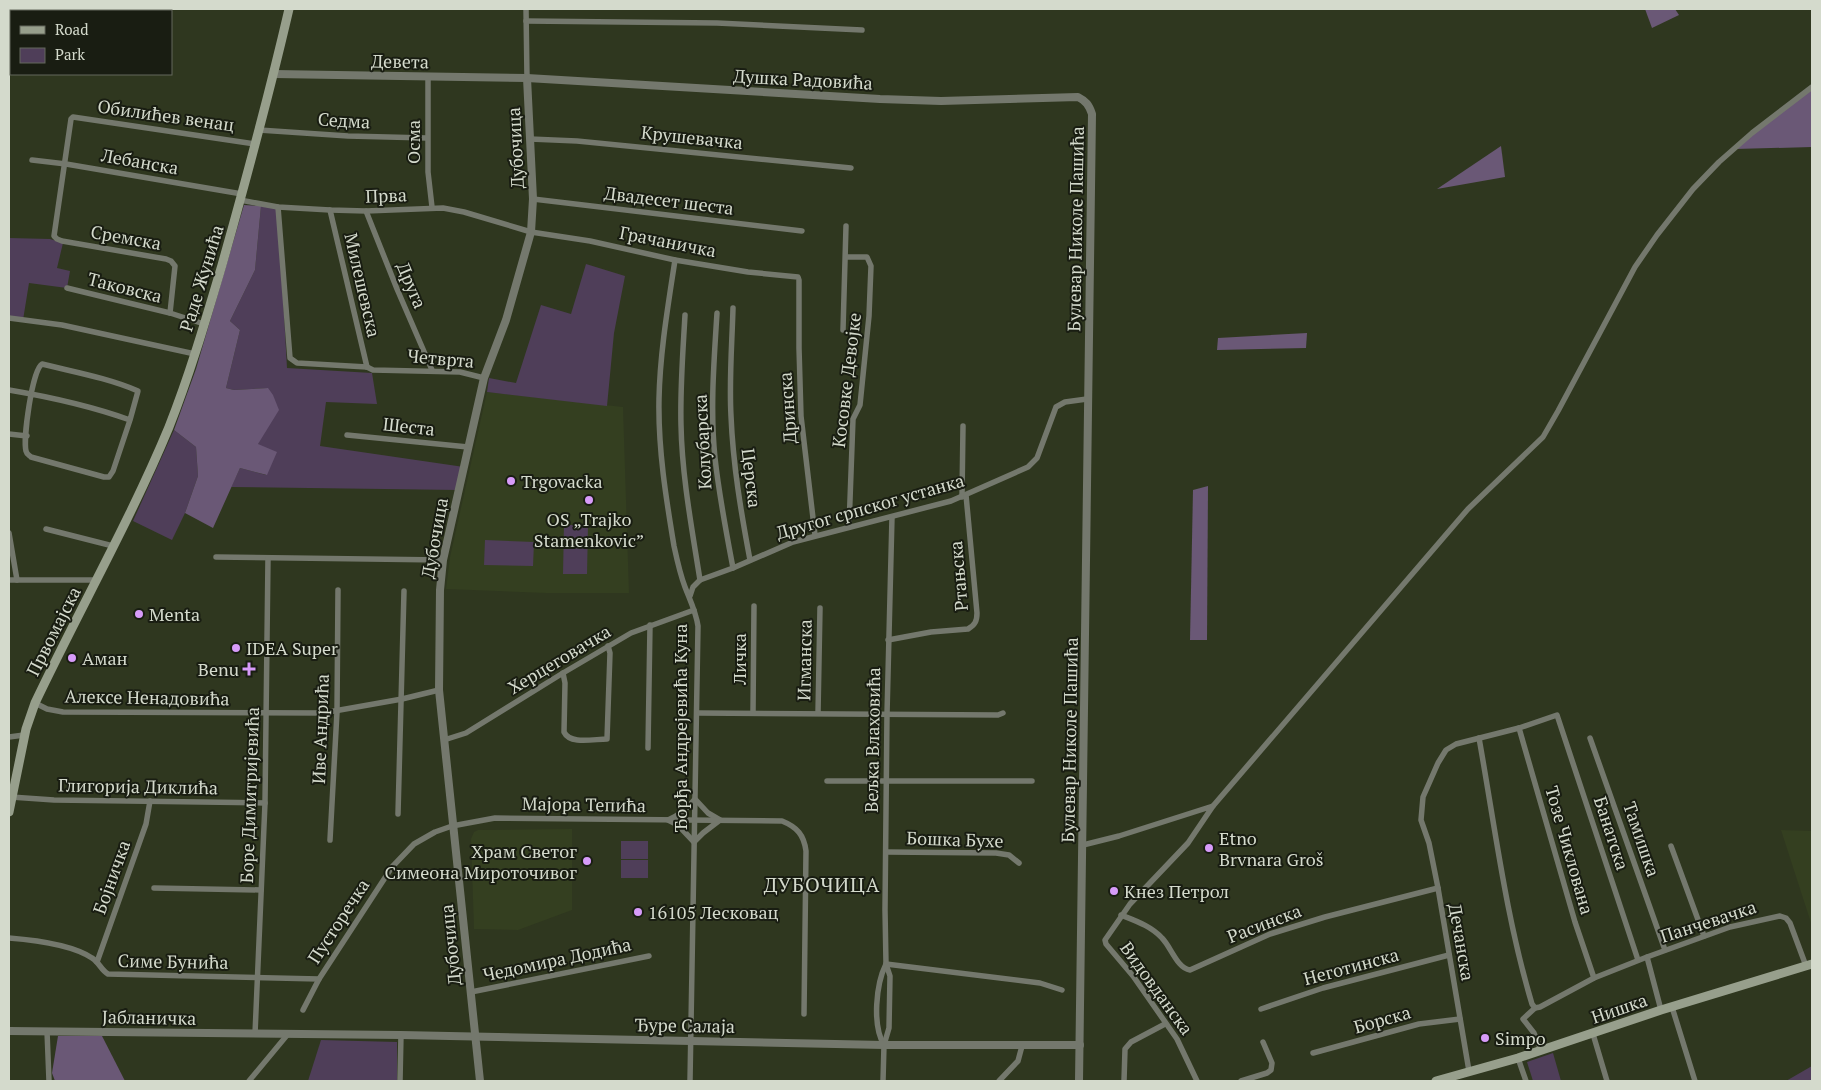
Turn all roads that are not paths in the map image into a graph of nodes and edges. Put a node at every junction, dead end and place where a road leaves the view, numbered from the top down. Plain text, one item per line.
1 (289, 9) edge
2 (526, 9) edge
3 (526, 21) junction
4 (862, 30) dead end
5 (274, 74) junction
6 (428, 76) junction
7 (527, 78) junction
8 (1812, 86) edge
9 (1078, 97) joint
10 (260, 130) junction
11 (428, 138) junction
12 (530, 138) junction
13 (255, 144) junction
14 (32, 160) dead end
15 (66, 164) junction
16 (850, 168) dead end
17 (241, 197) junction
18 (533, 199) junction
19 (278, 207) junction
20 (432, 207) junction
21 (330, 210) junction
22 (366, 211) junction
23 (846, 226) dead end
24 (802, 231) dead end
25 (531, 232) junction
26 (846, 257) junction
27 (675, 260) junction
28 (799, 278) joint
29 (67, 288) dead end
30 (733, 308) dead end
31 (717, 313) dead end
32 (170, 314) junction
33 (684, 314) dead end
34 (9, 318) edge
35 (204, 324) junction
36 (843, 330) dead end
37 (195, 354) junction
38 (367, 367) junction
39 (432, 370) junction
40 (484, 378) junction
41 (9, 390) edge
42 (31, 394) junction
43 (1087, 399) junction
44 (130, 420) junction
45 (963, 426) dead end
46 (9, 434) edge
47 (347, 435) dead end
48 (26, 436) junction
49 (468, 447) junction
50 (964, 496) junction
51 (892, 517) junction
52 (849, 528) junction
53 (46, 529) dead end
54 (9, 533) edge
55 (815, 535) junction
56 (113, 546) junction
57 (216, 557) dead end
58 (268, 558) junction
59 (443, 560) junction
60 (750, 560) junction
61 (733, 568) junction
62 (9, 580) edge
63 (17, 580) junction
64 (96, 580) junction
65 (700, 580) junction
66 (338, 590) dead end
67 (404, 591) dead end
68 (690, 596) junction
69 (754, 606) dead end
70 (820, 608) dead end
71 (694, 610) junction
72 (650, 625) junction
73 (888, 640) junction
74 (608, 646) junction
75 (563, 673) junction
76 (439, 690) junction
77 (402, 699) junction
78 (35, 702) junction
79 (337, 712) junction
80 (753, 712) junction
81 (698, 713) junction
82 (818, 713) junction
83 (1002, 713) dead end
84 (266, 714) junction
85 (887, 714) junction
86 (1519, 728) junction
87 (24, 735) junction
88 (9, 737) edge
89 (1479, 738) junction
90 (1590, 738) dead end
91 (444, 740) junction
92 (648, 748) dead end
93 (827, 781) dead end
94 (886, 781) junction
95 (1032, 781) dead end
96 (11, 797) junction
97 (695, 799) junction
98 (150, 801) junction
99 (265, 802) junction
100 (1213, 806) junction
101 (9, 812) edge
102 (398, 814) dead end
103 (668, 820) junction
104 (694, 820) junction
105 (720, 820) junction
106 (452, 826) junction
107 (330, 840) dead end
108 (694, 842) junction
109 (1083, 845) junction
110 (1671, 846) dead end
111 (886, 852) junction
112 (1019, 863) dead end
113 (154, 888) dead end
114 (1438, 888) junction
115 (261, 890) junction
116 (1121, 915) junction
117 (1704, 936) junction
118 (9, 938) edge
119 (1665, 950) junction
120 (1449, 955) junction
121 (649, 956) dead end
122 (1647, 957) junction
123 (1638, 960) junction
124 (97, 962) junction
125 (886, 964) junction
126 (1809, 965) edge
127 (258, 977) junction
128 (1594, 978) junction
129 (319, 979) junction
130 (1062, 990) dead end
131 (471, 992) junction
132 (1672, 1007) junction
133 (1535, 1008) junction
134 (1261, 1009) dead end
135 (303, 1010) dead end
136 (1661, 1010) junction
137 (804, 1014) dead end
138 (1460, 1019) junction
139 (1165, 1024) junction
140 (9, 1031) edge
141 (47, 1031) junction
142 (254, 1034) junction
143 (288, 1034) junction
144 (1593, 1034) junction
145 (401, 1035) junction
146 (477, 1037) junction
147 (690, 1040) junction
148 (1264, 1042) dead end
149 (884, 1045) junction
150 (1080, 1045) junction
151 (1022, 1046) junction
152 (1541, 1050) junction
153 (1313, 1053) dead end
154 (1518, 1058) junction
155 (1469, 1071) junction
156 (49, 1081) edge
157 (249, 1081) edge
158 (400, 1081) edge
159 (480, 1081) edge
160 (690, 1081) edge
161 (884, 1081) edge
162 (999, 1081) edge
163 (1079, 1081) edge
164 (1124, 1081) edge
165 (1197, 1081) edge
166 (1242, 1081) edge
167 (1436, 1081) edge
168 (1526, 1081) edge
169 (1607, 1081) edge
170 (1694, 1081) edge

1 - 5 main road, Раде Жунића
2 - 3 street, Дубочица
3 - 4 street
3 - 7 street, Дубочица
5 - 6 street, Девета
5 - 10 main road, Раде Жунића
6 - 7 street, Девета
6 - 11 street, Осма
7 - 9 street, Душка Радовића
7 - 12 street, Дубочица
8 - 100 street
9 - 43 street, Булевар Николе Пашића
10 - 11 street, Седма
10 - 13 main road, Раде Жунића
11 - 20 street, Осма
12 - 16 street, Крушевачка
12 - 18 street, Дубочица
13 - 15 street, Обилићев венац
13 - 17 main road, Раде Жунића
14 - 15 street, Лебанска
15 - 17 street, Лебанска
15 - 32 street, Сремска
17 - 19 street, Прва
17 - 35 main road, Раде Жунића
18 - 24 street, Двадесет шеста
18 - 25 street, Дубочица
19 - 21 street, Прва
19 - 38 street, Четврта
20 - 22 street, Прва
20 - 25 street, Прва
21 - 22 street, Прва
21 - 38 street, Милешевска
22 - 39 street, Друга
23 - 26 street, Косовке Девојке
25 - 27 street, Грачаничка
25 - 40 street, Дубочица
26 - 36 street, Косовке Девојке
26 - 52 street, Косовке Девојке
27 - 28 street, Грачаничка
27 - 68 street, Ђорђа Андрејевића Куна
28 - 55 street, Дринска
29 - 32 street, Таковска
30 - 60 street, Церска
31 - 61 street, Колубарска
32 - 35 street, Таковска
33 - 65 street
34 - 37 street
35 - 37 main road, Раде Жунића
37 - 56 main road, Раде Жунића
38 - 39 street, Четврта
39 - 40 street, Четврта
40 - 49 street, Дубочица
41 - 42 street
42 - 44 street
42 - 44 street
42 - 48 street
43 - 50 street, Другог српског устанка
43 - 109 street, Булевар Николе Пашића
44 - 48 street
45 - 50 street, Ртањска
46 - 48 street
47 - 49 street, Шеста
49 - 59 street, Дубочица
50 - 51 street, Другог српског устанка
50 - 73 street, Ртањска
51 - 52 street, Другог српског устанка
51 - 73 street, Вељка Влаховића
52 - 55 street, Другог српског устанка
53 - 56 street
54 - 63 street
55 - 60 street, Другог српског устанка
56 - 64 main road, Раде Жунића
57 - 58 street
58 - 59 street
58 - 84 street, Боре Димитријевића
59 - 76 street, Дубочица
60 - 61 street, Другог српског устанка
61 - 65 street, Другог српског устанка
62 - 63 street
63 - 64 street
64 - 78 main road, Првомајска
65 - 68 street
66 - 79 street, Иве Андрића
67 - 77 street
68 - 71 street, Ђорђа Андрејевића Куна
69 - 80 street, Личка
70 - 82 street, Игманска
71 - 72 street, Херцеговачка
71 - 81 street, Ђорђа Андрејевића Куна
72 - 74 street, Херцеговачка
72 - 92 street
73 - 85 street, Вељка Влаховића
74 - 75 street, Херцеговачка
74 - 75 street
75 - 91 street, Херцеговачка
76 - 77 street, Алексе Ненадовића
76 - 91 street, Дубочица
77 - 79 street, Алексе Ненадовића
77 - 102 street
78 - 84 street, Алексе Ненадовића
78 - 87 main road, Првомајска
79 - 84 street, Алексе Ненадовића
79 - 107 street, Иве Андрића
80 - 81 street
80 - 82 street
81 - 97 street, Ђорђа Андрејевића Куна
82 - 85 street
83 - 85 street
84 - 99 street, Боре Димитријевића
85 - 94 street, Вељка Влаховића
86 - 89 street
86 - 123 street, Банатска
86 - 128 street, Тозе Чиклована
87 - 88 street
87 - 96 main road, Првомајска
89 - 114 street, Дечанска
89 - 133 street
90 - 119 street, Тамишка
91 - 106 street, Дубочица
93 - 94 street
94 - 95 street
94 - 111 street, Вељка Влаховића
96 - 98 street, Глигорија Диклића
96 - 101 main road, Првомајска
97 - 103 street
97 - 104 street, Ђорђа Андрејевића Куна
97 - 105 street
98 - 99 street, Глигорија Диклића
98 - 124 street, Бојничка
99 - 115 street, Боре Димитријевића
100 - 109 street
100 - 116 street
103 - 104 street, Мајора Тепића
103 - 106 street, Мајора Тепића
103 - 108 street
104 - 105 street, Мајора Тепића
104 - 108 street, Ђорђа Андрејевића Куна
105 - 108 street
105 - 137 street, Мајора Тепића
106 - 129 street, Пусторечка
106 - 131 street, Дубочица
108 - 147 street, Ђорђа Андрејевића Куна
109 - 150 street, Булевар Николе Пашића
110 - 117 street
111 - 112 street, Бошка Бухе
111 - 125 street, Вељка Влаховића
113 - 115 street
114 - 116 street, Расинска
114 - 120 street, Дечанска
115 - 127 street, Боре Димитријевића
116 - 139 street, Видовданска
117 - 119 street, Панчевачка
117 - 126 street, Панчевачка
118 - 124 street, Симе Бунића
119 - 122 street, Панчевачка
120 - 134 street, Неготинска
120 - 138 street, Дечанска
121 - 131 street, Чедомира Додића
122 - 123 street, Панчевачка
122 - 136 street
123 - 128 street, Панчевачка
124 - 127 street, Симе Бунића
125 - 130 street
125 - 149 street, Вељка Влаховића
125 - 149 street, Вељка Влаховића
126 - 132 main road, Нишка
127 - 129 street, Пусторечка
127 - 142 street, Боре Димитријевића
128 - 133 street, Панчевачка
129 - 135 street, Пусторечка
131 - 146 street, Дубочица
132 - 136 main road, Нишка
132 - 170 street
133 - 152 street
136 - 144 main road, Нишка
138 - 153 street, Борска
138 - 155 street, Дечанска
139 - 164 street
139 - 165 street, Видовданска
140 - 141 street, Јабланичка
141 - 142 street, Јабланичка
141 - 156 street
142 - 143 street, Јабланичка
143 - 145 street, Ђуре Салаја
143 - 157 street
144 - 152 main road, Нишка
144 - 169 street
145 - 146 street, Ђуре Салаја
145 - 158 street
146 - 147 street, Ђуре Салаја
146 - 159 street, Дубочица
147 - 149 street, Ђуре Салаја
147 - 160 street, Ђорђа Андрејевића Куна
148 - 166 street
149 - 151 street, Ђуре Салаја
149 - 161 street, Вељка Влаховића
150 - 151 street, Ђуре Салаја
150 - 163 street, Булевар Николе Пашића
151 - 162 street
152 - 154 main road, Нишка
154 - 155 main road, Нишка
154 - 168 street
155 - 167 main road, Нишка

